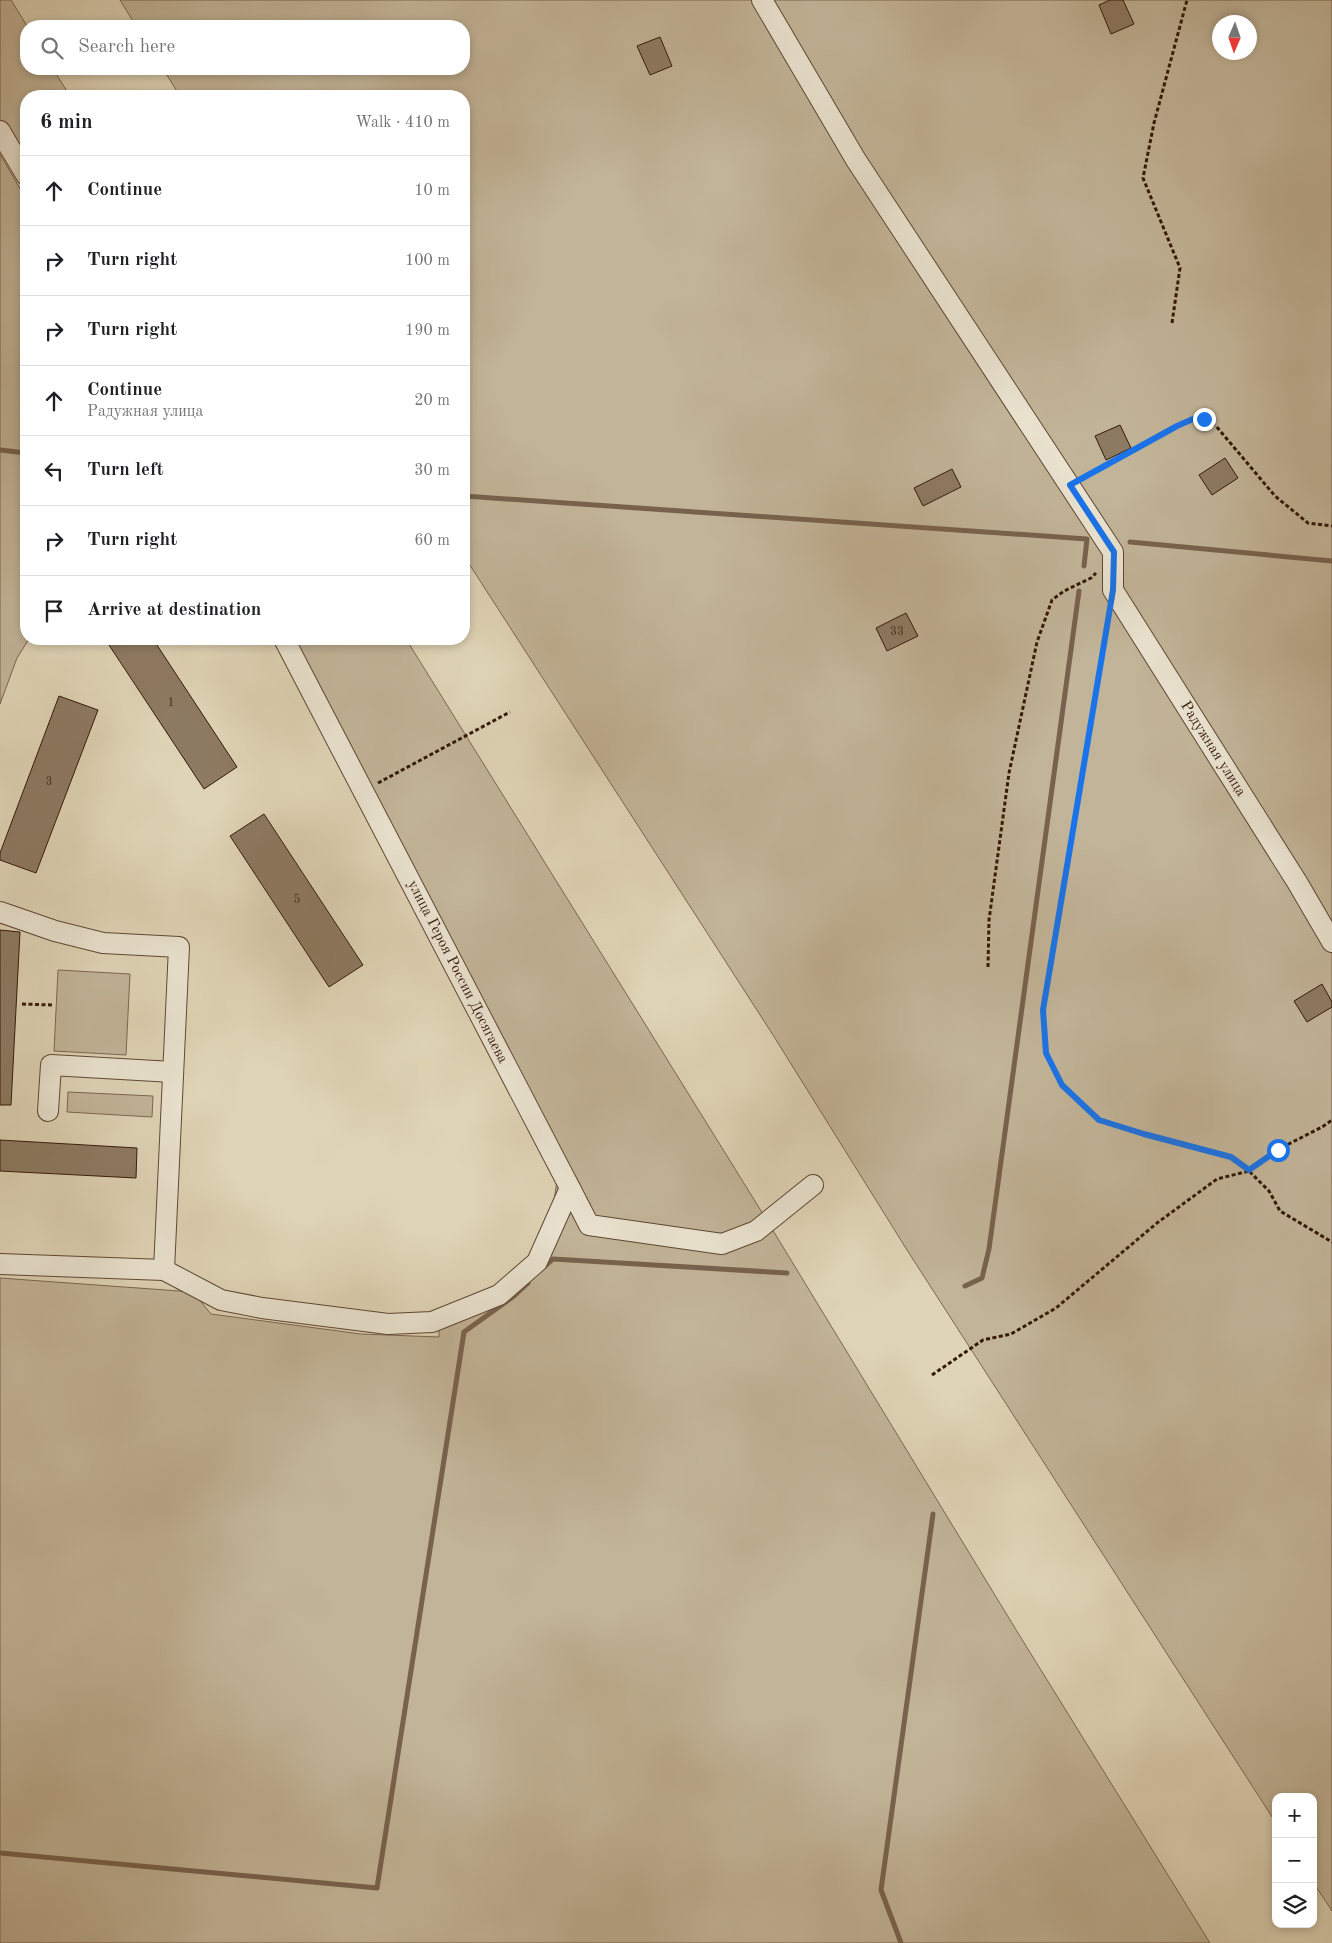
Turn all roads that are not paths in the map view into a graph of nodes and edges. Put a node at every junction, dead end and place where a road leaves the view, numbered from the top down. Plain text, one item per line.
1 (762, 0) edge
2 (0, 131) edge
3 (20, 165) edge
4 (287, 645) edge
5 (0, 912) edge
6 (1332, 942) edge
7 (173, 1072) junction
8 (48, 1111) dead end
9 (813, 1186) dead end
10 (570, 1188) junction
11 (0, 1264) edge
12 (164, 1270) junction

1 - 6 street, Радужная улица
2 - 3 street
4 - 10 street, улица Героя России Досягаева
5 - 7 street
7 - 8 street
7 - 12 street
9 - 10 street, улица Героя России Досягаева
10 - 12 street
11 - 12 street

